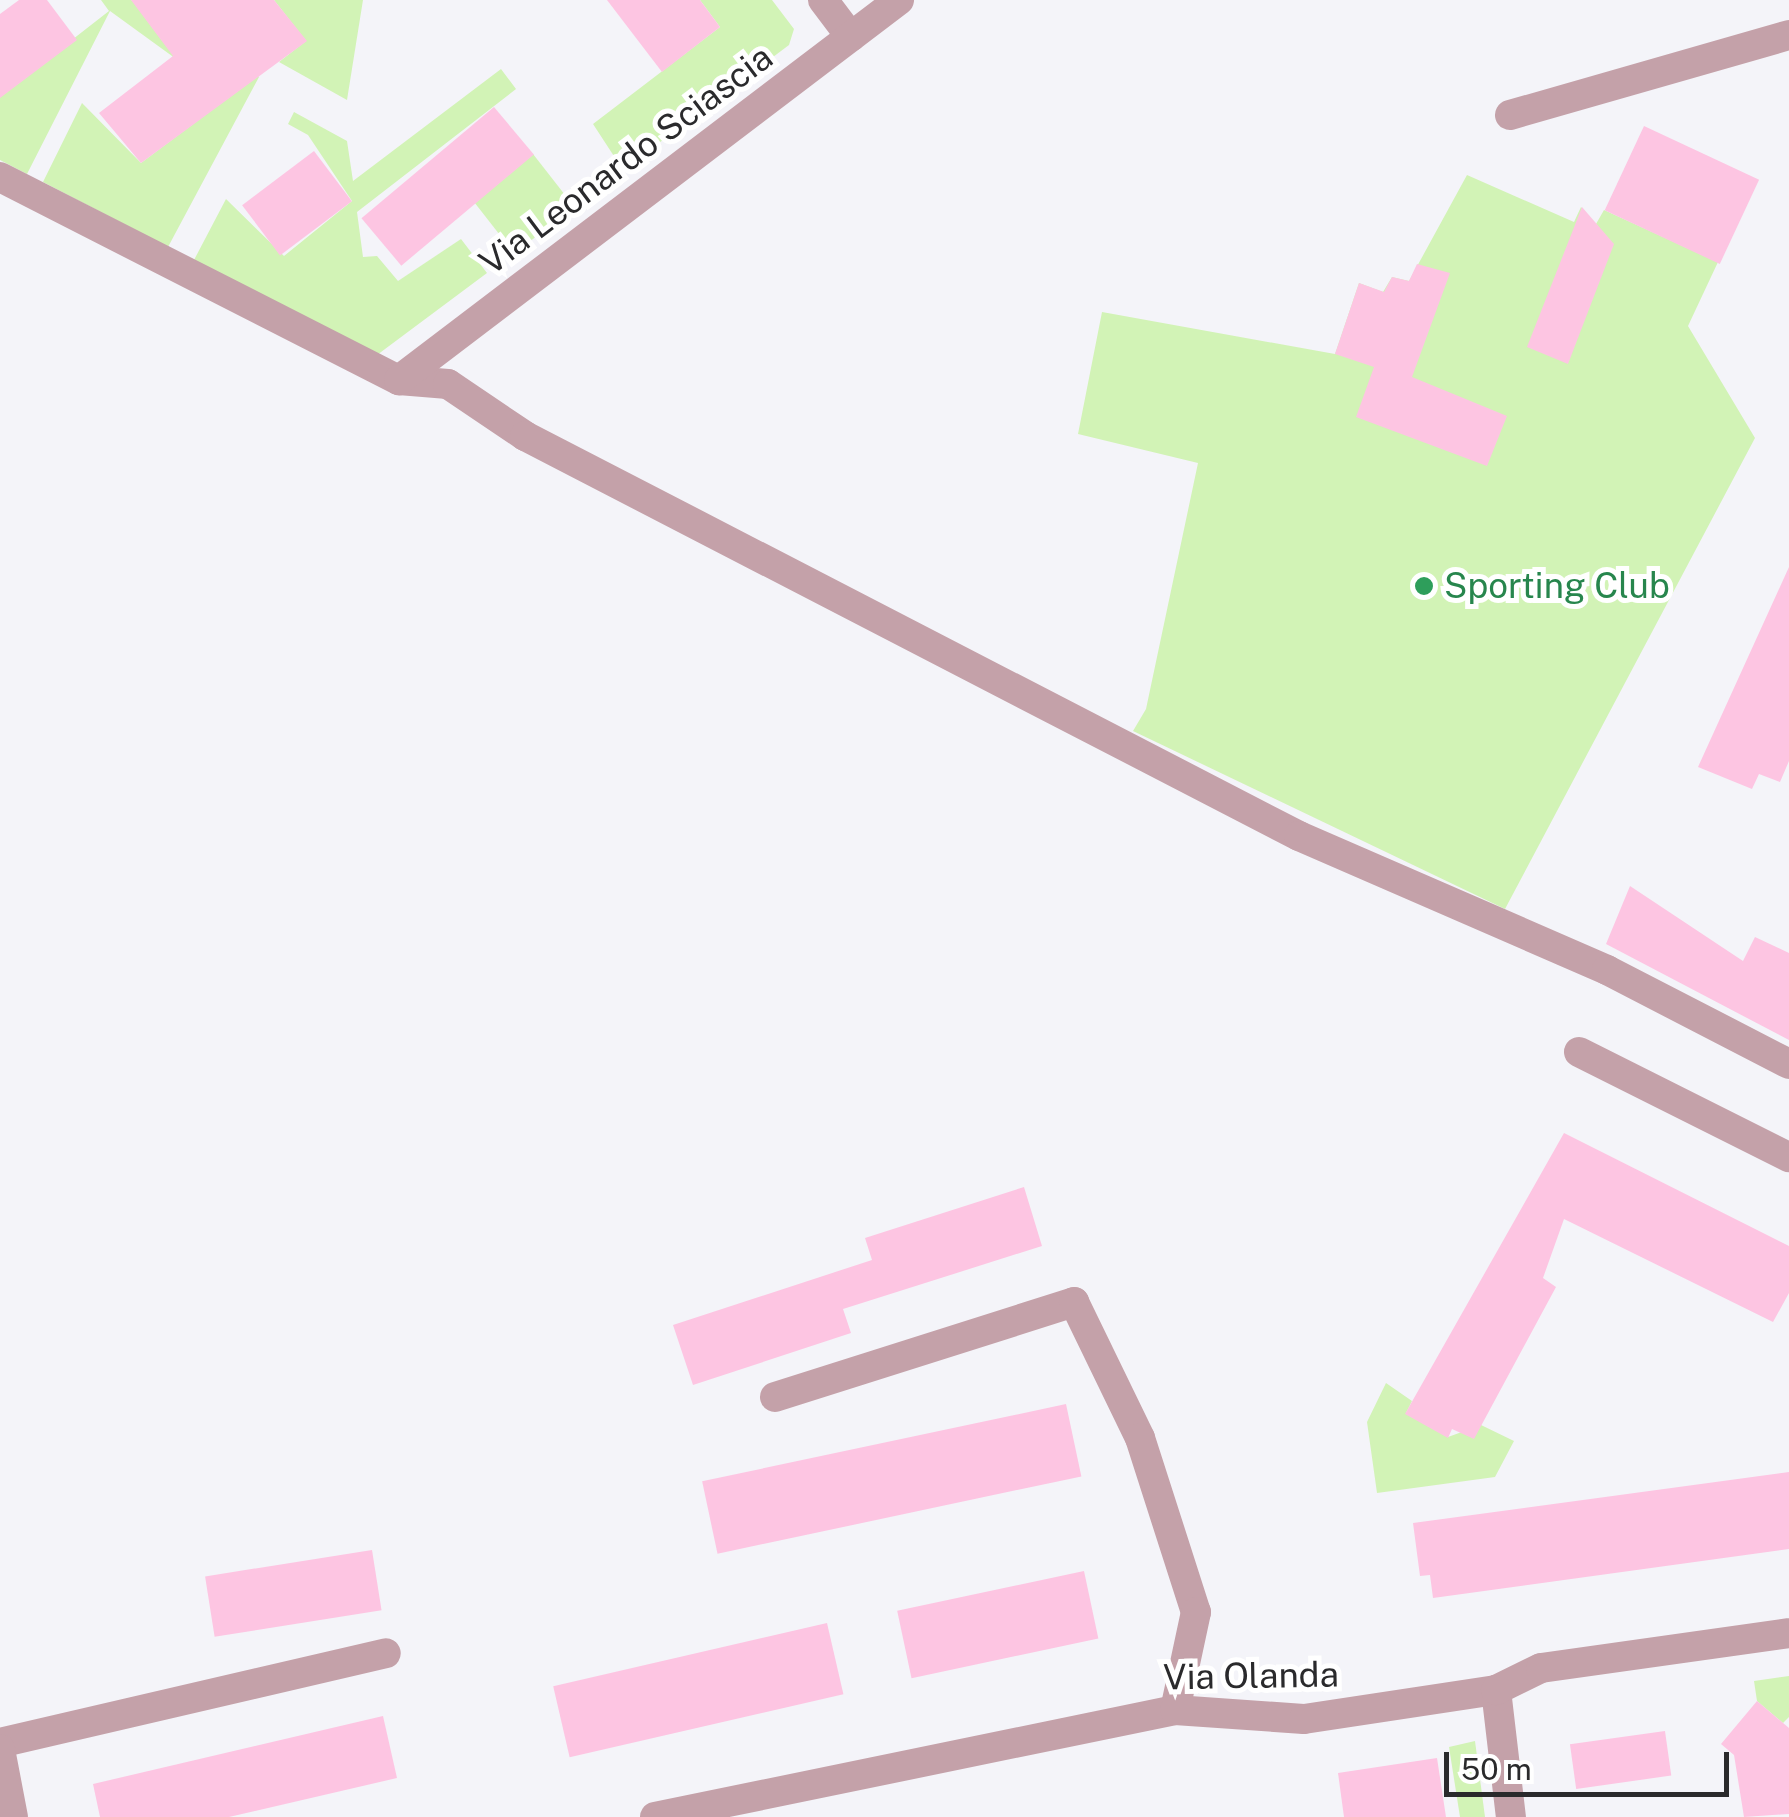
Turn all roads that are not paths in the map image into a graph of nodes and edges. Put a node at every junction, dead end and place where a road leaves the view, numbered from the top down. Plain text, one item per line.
1 (823, 0) edge
2 (899, 0) edge
3 (1789, 35) edge
4 (850, 36) junction
5 (1510, 115) dead end
6 (0, 177) edge
7 (399, 380) junction
8 (1579, 1052) dead end
9 (1789, 1064) edge
10 (1789, 1157) edge
11 (775, 1397) dead end
12 (1789, 1633) edge
13 (386, 1653) dead end
14 (1496, 1690) junction
15 (1175, 1710) junction
16 (0, 1746) edge
17 (12, 1817) edge
18 (655, 1817) edge
19 (1511, 1817) edge

1 - 4 street
2 - 4 street, Via Leonardo Sciascia
3 - 5 street
4 - 7 street, Via Leonardo Sciascia
6 - 7 street
7 - 9 street
8 - 10 street
11 - 15 street
12 - 14 street, Via Olanda
13 - 16 street
14 - 15 street, Via Olanda
14 - 19 street
15 - 18 street, Via Olanda
16 - 17 street

